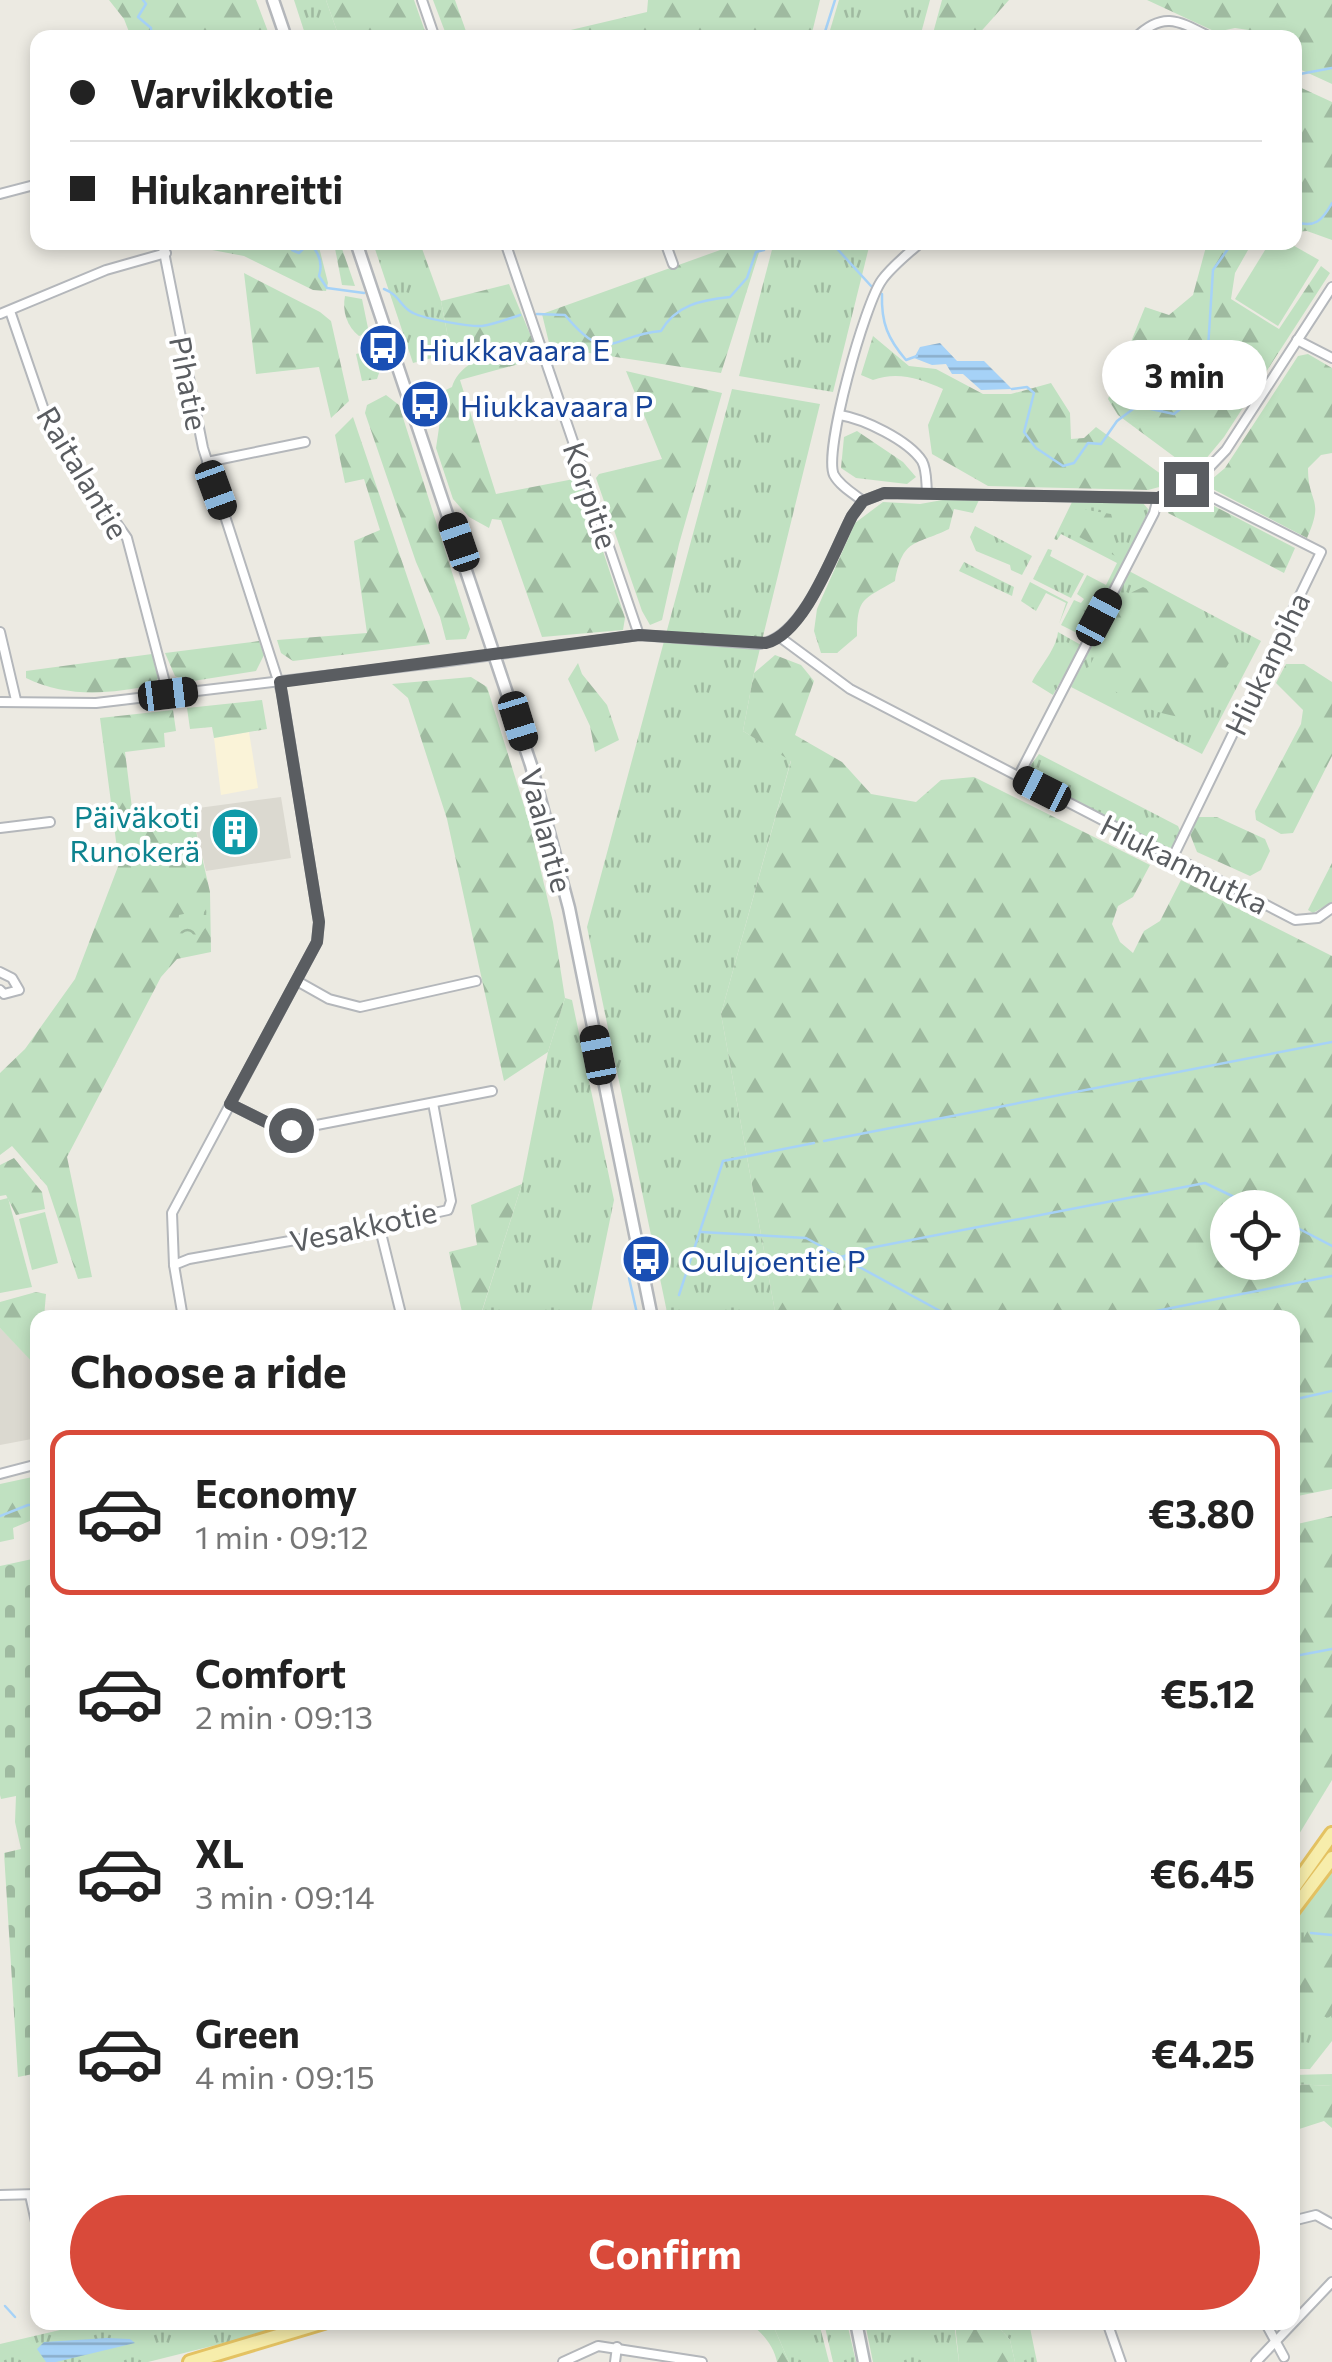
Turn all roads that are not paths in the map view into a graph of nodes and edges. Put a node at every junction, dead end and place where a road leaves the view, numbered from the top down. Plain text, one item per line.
1 (273, 0) edge
2 (422, 0) edge
3 (283, 30) edge
4 (432, 30) edge
5 (1143, 30) edge
6 (1196, 30) edge
7 (30, 186) edge
8 (0, 194) edge
9 (359, 250) edge
10 (508, 250) edge
11 (668, 250) edge
12 (913, 250) edge
13 (166, 252) joint
14 (672, 264) dead end
15 (1332, 286) edge
16 (5, 312) edge
17 (1297, 340) junction
18 (1332, 358) edge
19 (840, 415) junction
20 (305, 442) dead end
21 (207, 462) junction
22 (1186, 484) junction
23 (927, 492) junction
24 (1158, 498) junction
25 (863, 501) junction
26 (0, 632) edge
27 (639, 635) junction
28 (780, 638) junction
29 (497, 655) junction
30 (280, 682) junction
31 (168, 694) junction
32 (16, 700) junction
33 (0, 702) edge
34 (1018, 777) junction
35 (50, 822) dead end
36 (0, 828) edge
37 (1173, 857) junction
38 (1332, 908) edge
39 (0, 972) edge
40 (298, 981) junction
41 (476, 981) dead end
42 (0, 990) edge
43 (492, 1091) dead end
44 (230, 1104) junction
45 (433, 1104) junction
46 (379, 1225) junction
47 (174, 1265) junction
48 (182, 1310) edge
49 (400, 1310) edge
50 (650, 1310) edge
51 (30, 1466) edge
52 (0, 1474) edge
53 (1332, 1834) edge
54 (1332, 1858) edge
55 (1300, 1879) edge
56 (1300, 1900) edge
57 (0, 2195) edge
58 (30, 2195) edge
59 (1300, 2220) edge
60 (1332, 2224) edge
61 (1332, 2282) edge
62 (1300, 2315) edge
63 (297, 2330) edge
64 (858, 2330) edge
65 (1110, 2330) edge
66 (1272, 2330) edge
67 (1286, 2330) edge
68 (1278, 2338) junction
69 (616, 2347) junction
70 (1284, 2357) dead end
71 (1258, 2361) edge
72 (190, 2362) edge
73 (562, 2362) edge
74 (615, 2362) edge
75 (702, 2362) edge
76 (864, 2362) edge
77 (1121, 2362) edge

1 - 3 street
2 - 4 street
5 - 6 street
7 - 8 street
9 - 29 street, Vaalantie
10 - 27 street, Korpitie
11 - 14 street
12 - 19 street
13 - 16 street
13 - 21 street, Pihatie
15 - 17 street
16 - 31 street, Raitalantie
17 - 18 street
17 - 22 street
19 - 23 street
19 - 25 street
20 - 21 street
21 - 30 street, Pihatie
22 - 24 street
22 - 37 street, Hiukanpiha
23 - 24 street
23 - 25 street
24 - 34 street
25 - 28 street
26 - 32 street
27 - 28 street
27 - 29 street
28 - 34 street, Hiukanmutka
29 - 30 street
29 - 50 street, Vaalantie
30 - 31 street
30 - 40 street, Pihatie
31 - 32 street
32 - 33 street
34 - 37 street, Hiukanmutka
35 - 36 street
37 - 38 street, Hiukanmutka
39 - 42 street
40 - 41 street
40 - 44 street, Pihatie
43 - 45 street
44 - 45 street
44 - 47 street, Pihatie
45 - 46 street, Vesakkotie
46 - 47 street, Vesakkotie
46 - 49 street
47 - 48 street, Pihatie
51 - 52 street
53 - 55 main road
54 - 56 main road
57 - 58 street
59 - 60 street
61 - 62 street
63 - 72 main road
64 - 76 street
65 - 77 street
66 - 68 street
67 - 68 street
68 - 70 street
68 - 71 street
69 - 73 street
69 - 74 street
69 - 75 street

